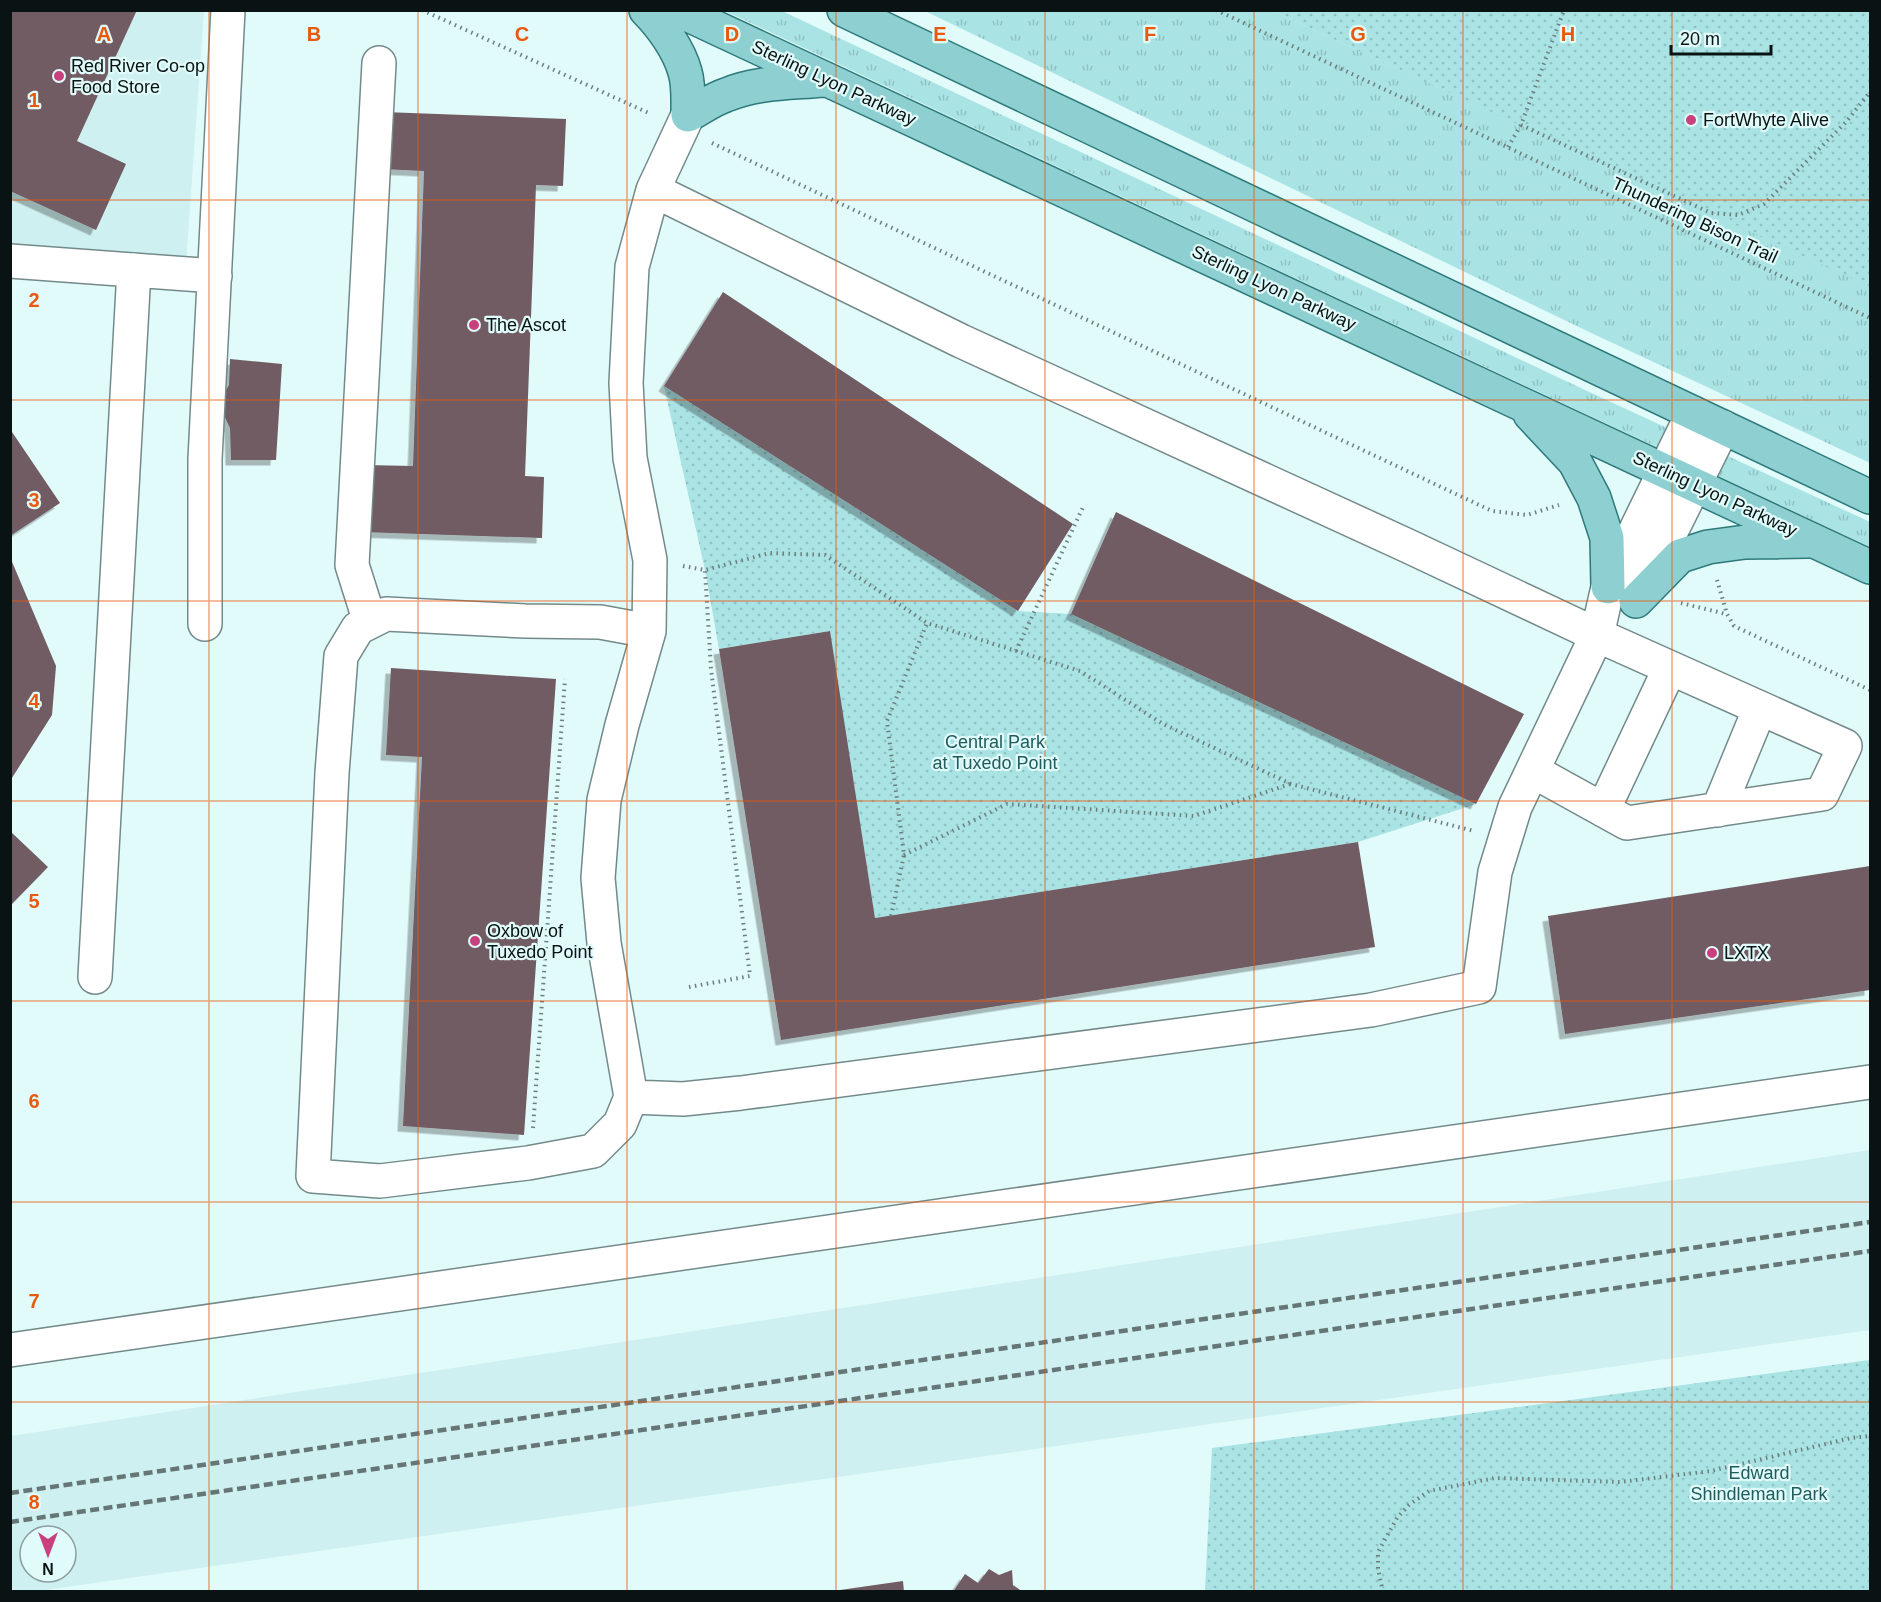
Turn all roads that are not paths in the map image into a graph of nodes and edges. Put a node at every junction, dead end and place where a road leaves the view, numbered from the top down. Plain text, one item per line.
1 (228, 10) edge
2 (646, 10) edge
3 (678, 10) edge
4 (844, 10) edge
5 (379, 63) dead end
6 (826, 80) junction
7 (685, 122) junction
8 (653, 190) junction
9 (10, 261) edge
10 (134, 270) junction
11 (215, 276) junction
12 (1518, 402) junction
13 (1693, 413) junction
14 (1723, 427) junction
15 (1665, 470) junction
16 (1695, 484) junction
17 (1870, 497) edge
18 (1816, 541) junction
19 (1870, 567) edge
20 (1629, 594) junction
21 (370, 622) junction
22 (205, 624) dead end
23 (649, 631) junction
24 (1596, 634) junction
25 (1670, 668) junction
26 (1760, 708) junction
27 (1533, 771) junction
28 (1603, 810) junction
29 (1718, 810) junction
30 (95, 977) dead end
31 (1870, 1082) edge
32 (631, 1097) junction
33 (10, 1350) edge

1 - 11 lane
2 - 7 main road
3 - 6 main road, Sterling Lyon Parkway
4 - 13 main road
5 - 21 lane
6 - 7 main road
6 - 12 main road, Sterling Lyon Parkway
7 - 8 lane
8 - 23 lane
8 - 24 lane
9 - 10 lane
10 - 11 lane
10 - 30 lane
11 - 22 lane
12 - 15 main road, Sterling Lyon Parkway
12 - 20 main road
13 - 14 main road
13 - 15 lane
14 - 16 lane
14 - 17 main road
15 - 16 main road, Sterling Lyon Parkway
15 - 20 lane
16 - 18 main road, Sterling Lyon Parkway
16 - 20 lane
18 - 19 main road, Sterling Lyon Parkway
18 - 20 main road
20 - 24 lane
21 - 23 lane
21 - 32 lane
23 - 32 lane
24 - 25 lane
24 - 27 lane
25 - 26 lane
25 - 28 lane
26 - 29 lane
26 - 29 lane
27 - 28 lane
27 - 32 lane
28 - 29 lane
31 - 33 lane

